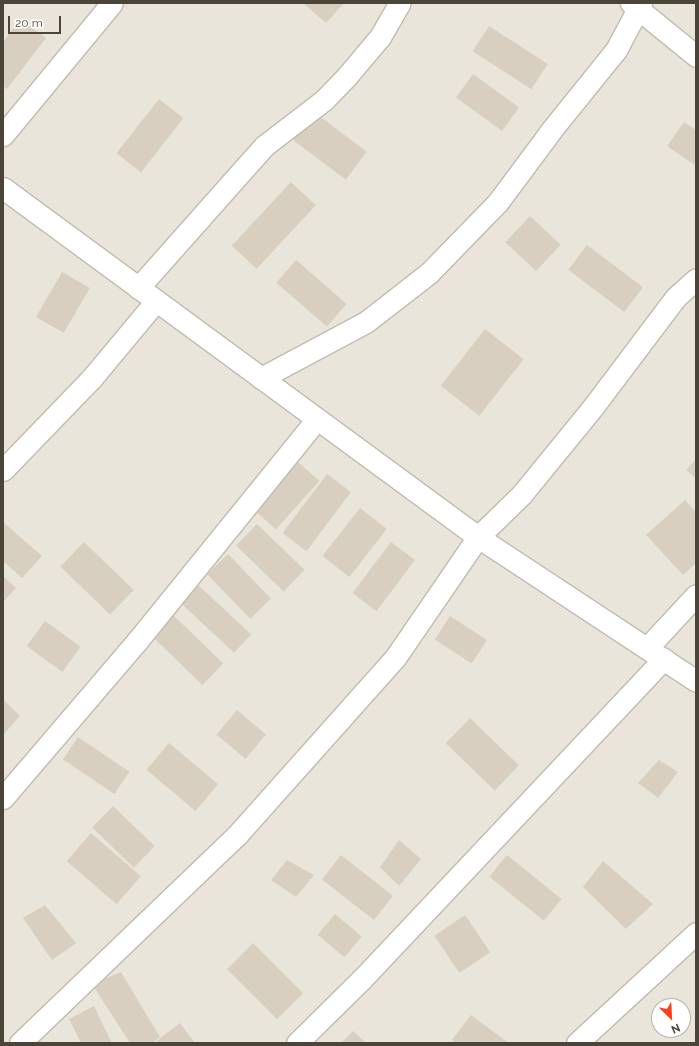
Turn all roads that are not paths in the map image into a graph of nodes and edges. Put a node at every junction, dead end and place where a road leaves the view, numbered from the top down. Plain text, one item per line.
1 (112, 3) edge
2 (400, 3) edge
3 (637, 4) edge
4 (696, 56) edge
5 (3, 136) edge
6 (3, 188) edge
7 (696, 279) edge
8 (138, 288) junction
9 (156, 301) junction
10 (261, 378) junction
11 (317, 419) junction
12 (3, 470) edge
13 (478, 537) junction
14 (696, 596) edge
15 (656, 654) junction
16 (696, 681) edge
17 (3, 798) edge
18 (696, 933) edge
19 (20, 1043) edge
20 (297, 1043) edge
21 (577, 1043) edge

1 - 5 street
2 - 8 street
3 - 4 street
3 - 10 street
6 - 8 street
7 - 13 street
8 - 9 street
9 - 10 street
9 - 12 street
10 - 11 street
11 - 13 street
11 - 17 street
13 - 15 street
13 - 19 street
14 - 15 street
15 - 16 street
15 - 20 street
18 - 21 street

